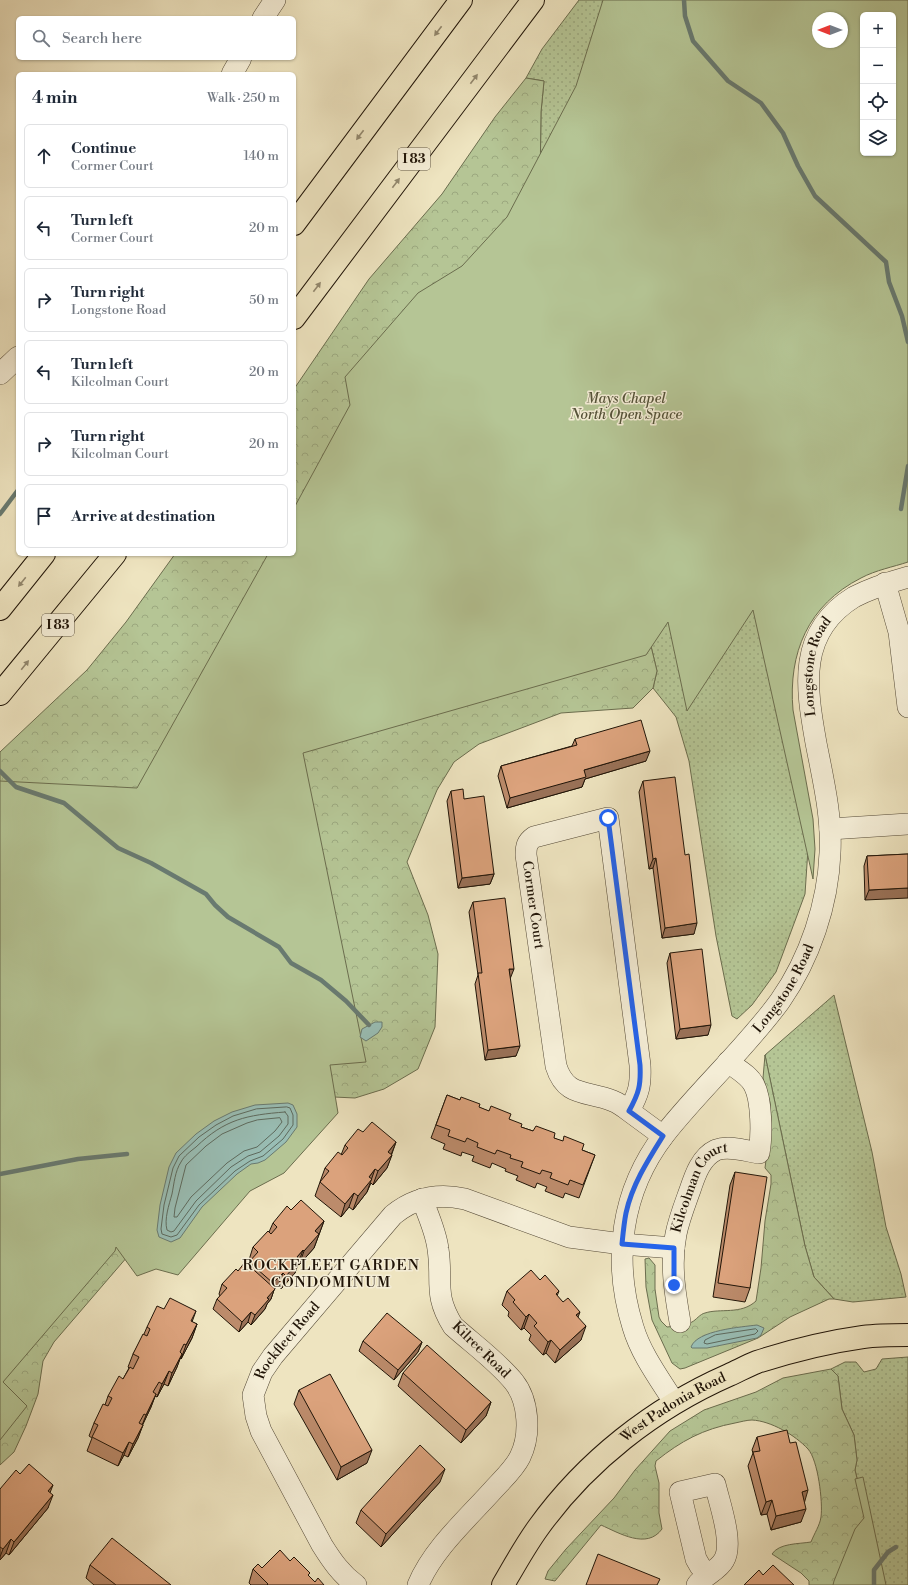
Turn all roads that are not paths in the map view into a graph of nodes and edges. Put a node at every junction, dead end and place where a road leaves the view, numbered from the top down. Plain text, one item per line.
1 (275, 0) edge
2 (461, 0) edge
3 (533, 0) edge
4 (265, 16) edge
5 (240, 60) edge
6 (233, 72) edge
7 (296, 221) edge
8 (296, 315) edge
9 (16, 359) edge
10 (0, 374) edge
11 (42, 556) edge
12 (114, 556) edge
13 (908, 577) edge
14 (885, 583) junction
15 (0, 609) edge
16 (0, 694) edge
17 (908, 707) edge
18 (908, 824) edge
19 (830, 829) junction
20 (728, 1062) junction
21 (629, 1111) junction
22 (663, 1136) junction
23 (422, 1199) junction
24 (622, 1244) junction
25 (674, 1248) junction
26 (680, 1322) dead end
27 (908, 1335) edge
28 (674, 1402) junction
29 (356, 1585) edge
30 (418, 1585) edge
31 (503, 1585) edge

1 - 4 street
2 -> 7 main road
8 -> 3 main road, I 83
5 - 6 street
9 - 10 street
11 -> 15 main road
16 -> 12 main road, I 83
13 - 14 street, Longstone Road
14 - 17 street
14 - 19 street, Longstone Road
18 - 19 street
19 - 20 street, Longstone Road
20 - 22 street, Longstone Road
20 - 25 street, Kilcolman Court
21 - 21 street, Cormer Court
21 - 22 street, Cormer Court
22 - 24 street, Longstone Road
23 - 24 street, Rockfleet Road
23 - 29 street, Rockfleet Road
23 - 30 street, Kilree Road
24 - 25 street, Kilcolman Court
24 - 28 street, Longstone Road
25 - 26 street, Kilcolman Court
27 - 28 main road, West Padonia Road
28 - 31 main road, West Padonia Road

